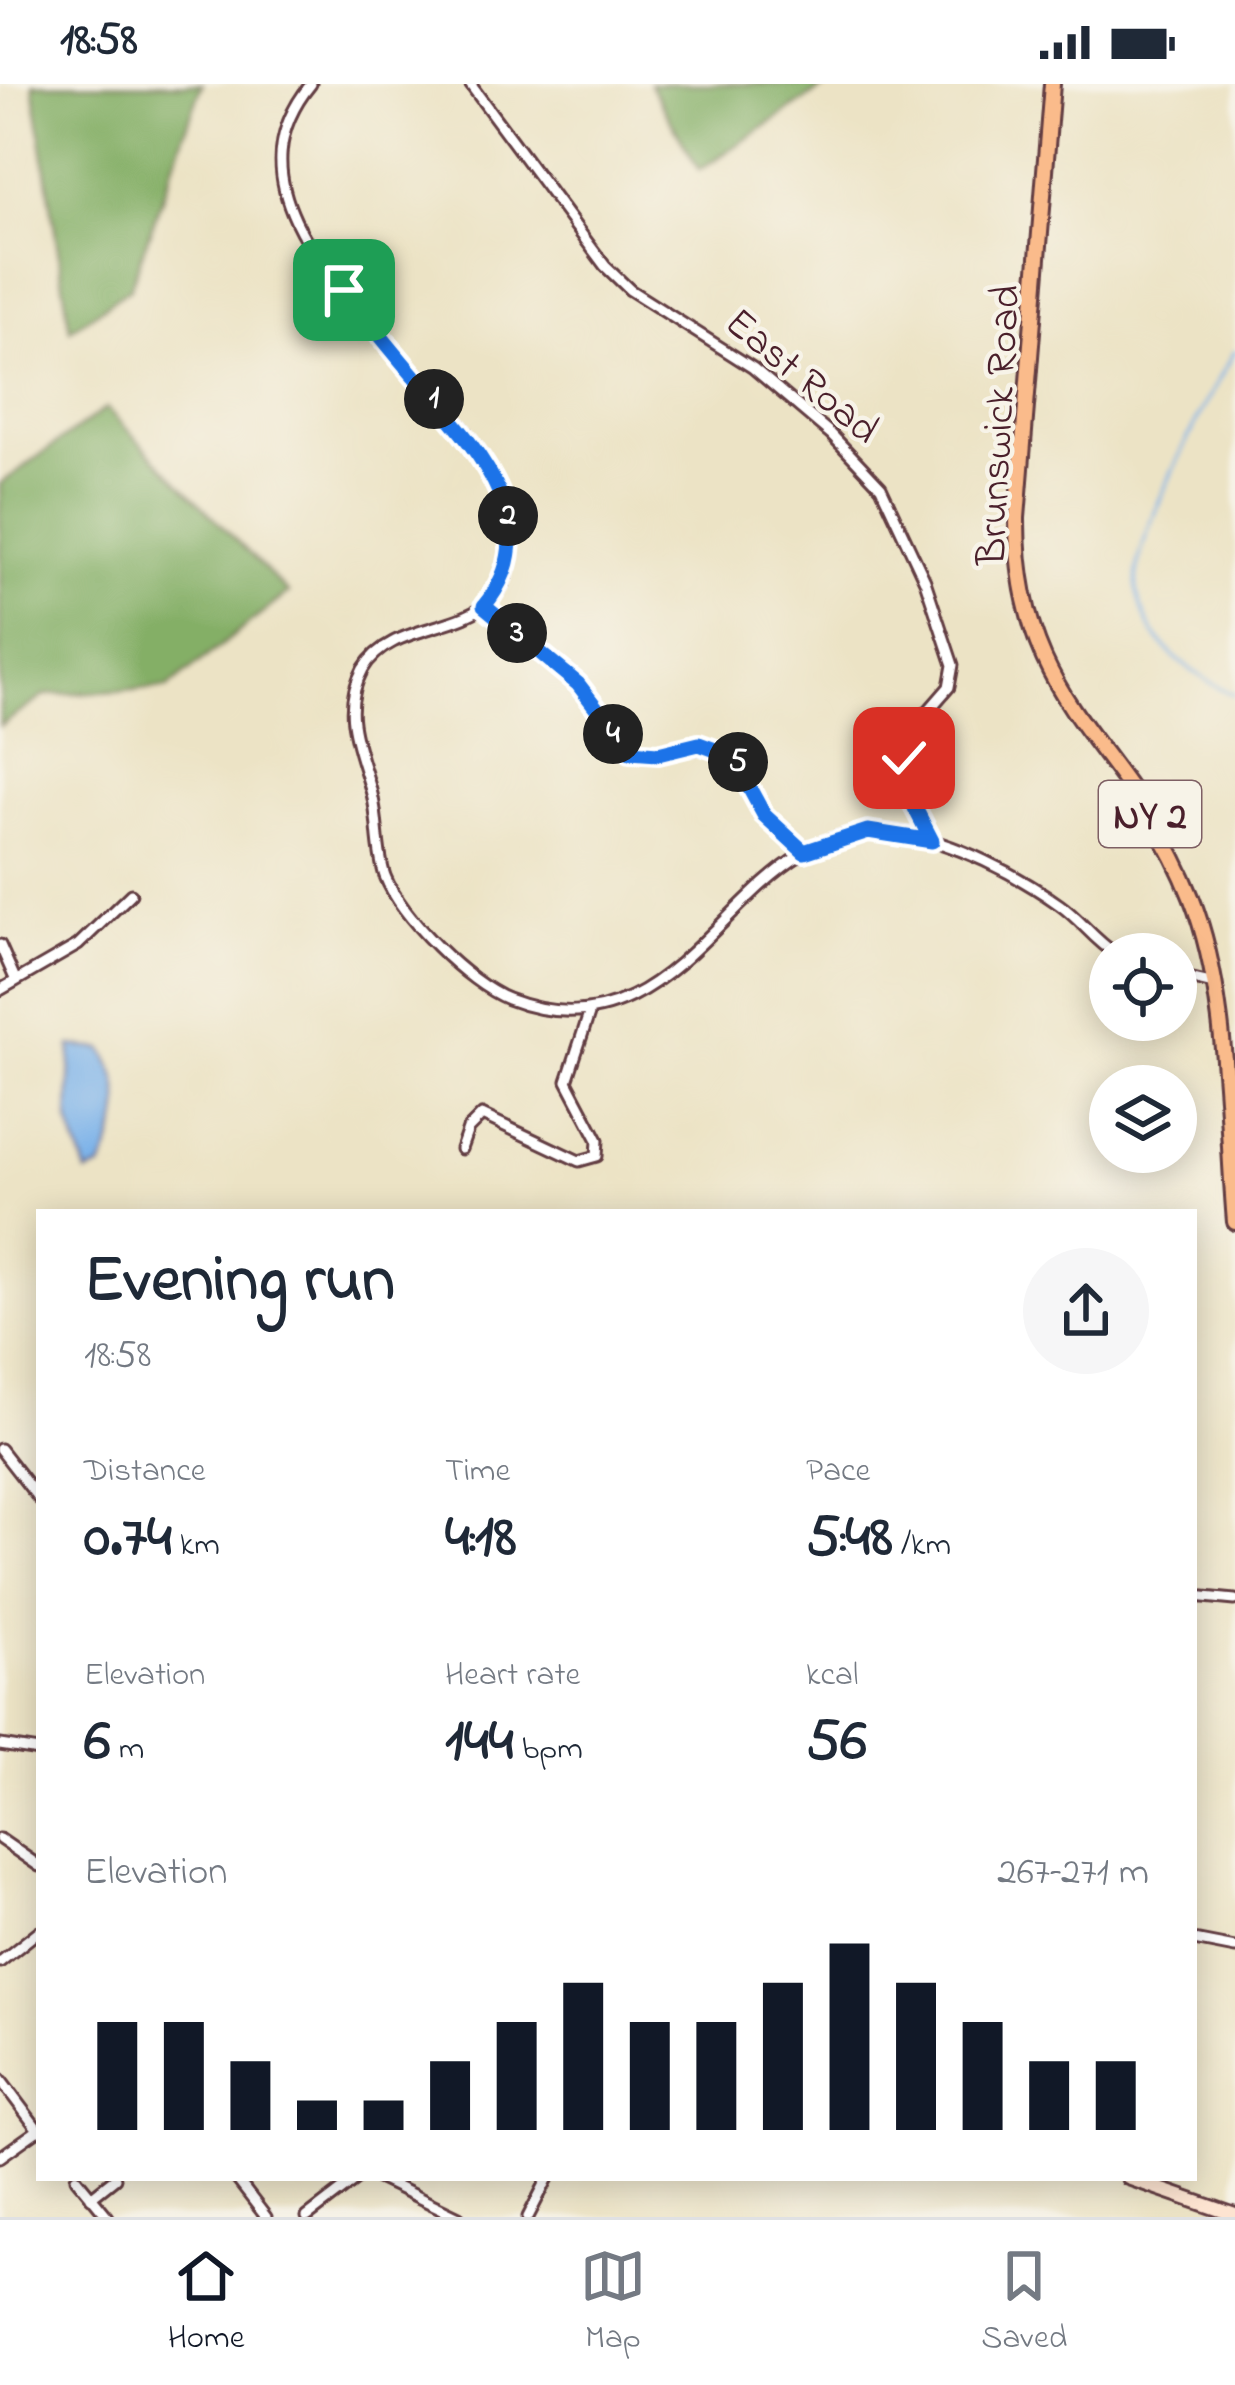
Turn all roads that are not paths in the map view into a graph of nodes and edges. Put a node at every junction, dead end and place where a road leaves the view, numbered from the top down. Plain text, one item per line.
1 (311, 84) edge
2 (470, 84) edge
3 (1052, 84) edge
4 (484, 606) junction
5 (932, 841) junction
6 (804, 852) junction
7 (131, 894) dead end
8 (1090, 933) edge
9 (0, 945) edge
10 (1197, 980) edge
11 (16, 981) junction
12 (1214, 984) junction
13 (0, 990) edge
14 (589, 1013) junction
15 (1235, 1034) edge
16 (1219, 1049) junction
17 (461, 1149) dead end
18 (1235, 1222) edge
19 (0, 1449) edge
20 (36, 1495) edge
21 (1197, 1596) edge
22 (1235, 1600) edge
23 (0, 1745) edge
24 (36, 1751) edge
25 (0, 1839) edge
26 (36, 1864) edge
27 (36, 1933) edge
28 (1197, 1941) edge
29 (1235, 1948) edge
30 (0, 1963) edge
31 (0, 2078) edge
32 (36, 2127) edge
33 (36, 2133) edge
34 (0, 2157) edge
35 (79, 2181) edge
36 (111, 2181) edge
37 (238, 2181) edge
38 (354, 2181) edge
39 (384, 2181) edge
40 (547, 2181) edge
41 (1136, 2181) edge
42 (92, 2197) junction
43 (1235, 2216) edge
44 (108, 2217) edge
45 (266, 2217) edge
46 (308, 2217) edge
47 (459, 2217) edge
48 (529, 2217) edge

1 - 4 street
2 - 5 street, East Road
3 - 12 main road, Brunswick Road / NY 2
4 - 6 street
4 - 14 street
5 - 6 street
5 - 8 street
6 - 14 street
7 - 11 street
9 - 11 street
10 - 12 street
11 - 13 street
12 - 16 main road, Brunswick Road / NY 2
14 - 17 street
15 - 16 street
16 - 18 main road, Brunswick Road / NY 2
19 - 20 street
21 - 22 street
23 - 24 street
25 - 26 street
27 - 30 street
28 - 29 street
31 - 32 street
33 - 34 street
35 - 42 street
36 - 42 street
37 - 45 street
38 - 46 street
39 - 47 street
40 - 48 street
41 - 43 street
42 - 44 street

